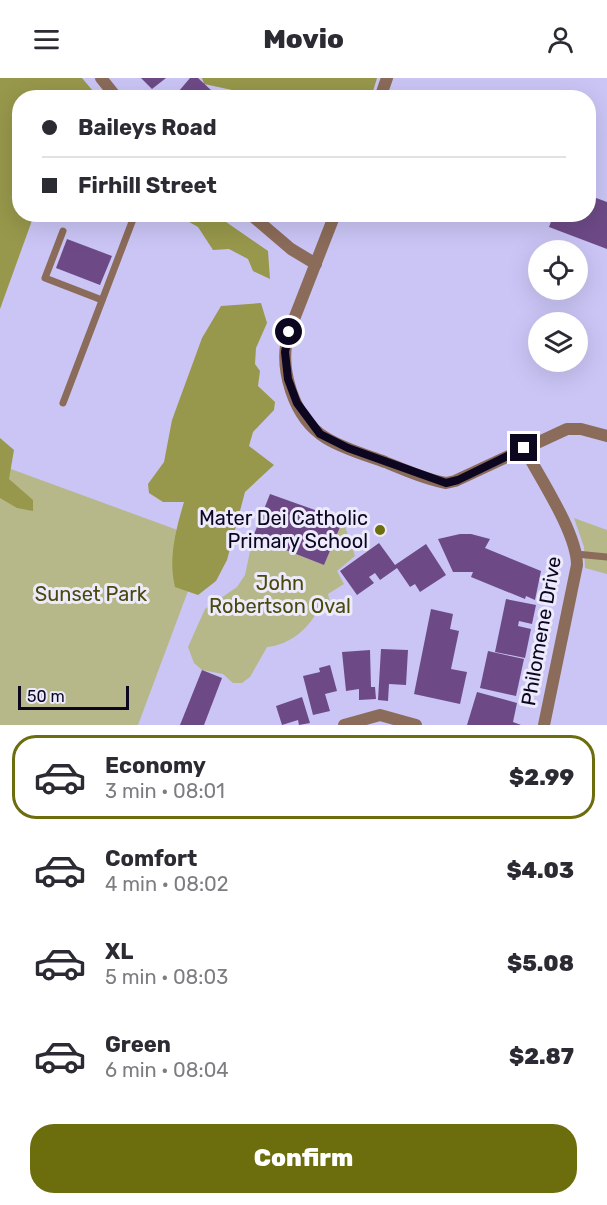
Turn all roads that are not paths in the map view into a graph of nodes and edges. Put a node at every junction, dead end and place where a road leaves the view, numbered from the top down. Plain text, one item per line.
1 (101, 78) edge
2 (111, 90) edge
3 (132, 222) edge
4 (259, 222) edge
5 (332, 222) edge
6 (63, 231) dead end
7 (316, 264) junction
8 (102, 300) junction
9 (63, 403) dead end
10 (607, 436) edge
11 (524, 448) junction
12 (576, 554) junction
13 (607, 557) edge
14 (344, 725) edge
15 (416, 725) edge
16 (544, 725) edge

1 - 2 street
3 - 8 lane
4 - 7 street
5 - 7 street
6 - 8 lane
7 - 11 street
8 - 9 lane
10 - 11 street
11 - 12 street, Philomene Drive
12 - 13 lane
12 - 16 street, Philomene Drive
14 - 15 street

